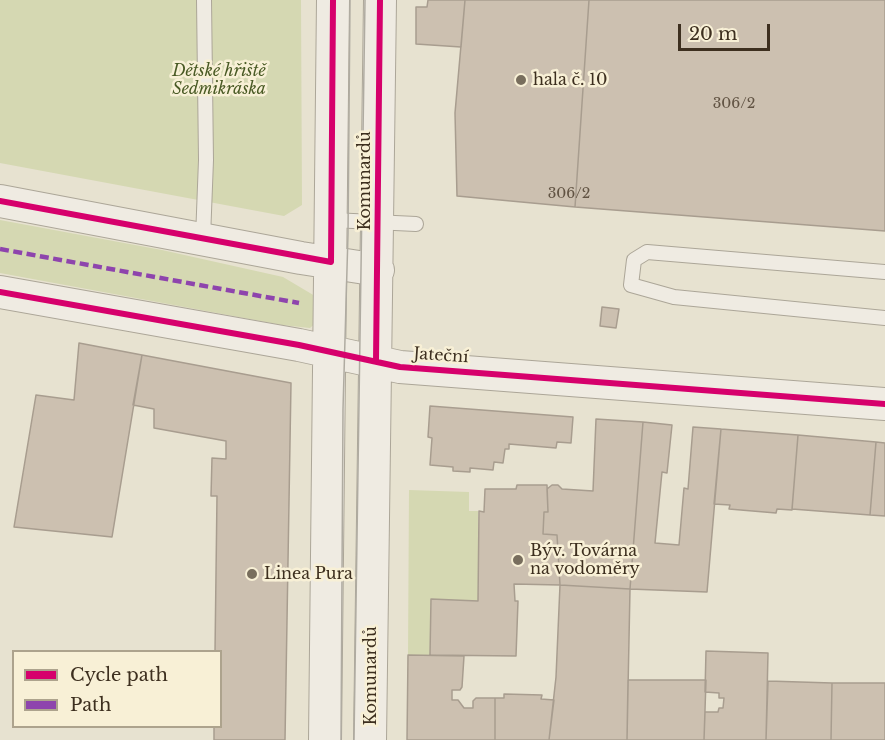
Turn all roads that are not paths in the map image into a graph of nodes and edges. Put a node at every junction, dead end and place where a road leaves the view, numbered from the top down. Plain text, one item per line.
1 (204, 0) edge
2 (333, 0) edge
3 (380, 0) edge
4 (0, 201) edge
5 (332, 220) junction
6 (378, 222) junction
7 (416, 224) dead end
8 (204, 238) junction
9 (331, 262) junction
10 (378, 270) junction
11 (885, 272) edge
12 (0, 292) edge
13 (885, 318) edge
14 (330, 351) junction
15 (376, 361) junction
16 (885, 404) edge
17 (325, 740) edge
18 (370, 740) edge

1 - 8 lane
2 - 5 street, Komunardů
3 - 6 street, Komunardů
4 - 8 street
5 - 6 lane
5 - 9 street, Komunardů
6 - 7 lane
6 - 10 street, Komunardů
8 - 9 street
9 - 10 street
9 - 14 street, Komunardů
10 - 15 street, Komunardů
11 - 13 lane
12 - 14 street, Jateční
14 - 15 street, Jateční
14 - 17 street, Komunardů
15 - 16 street, Jateční
15 - 18 street, Komunardů

